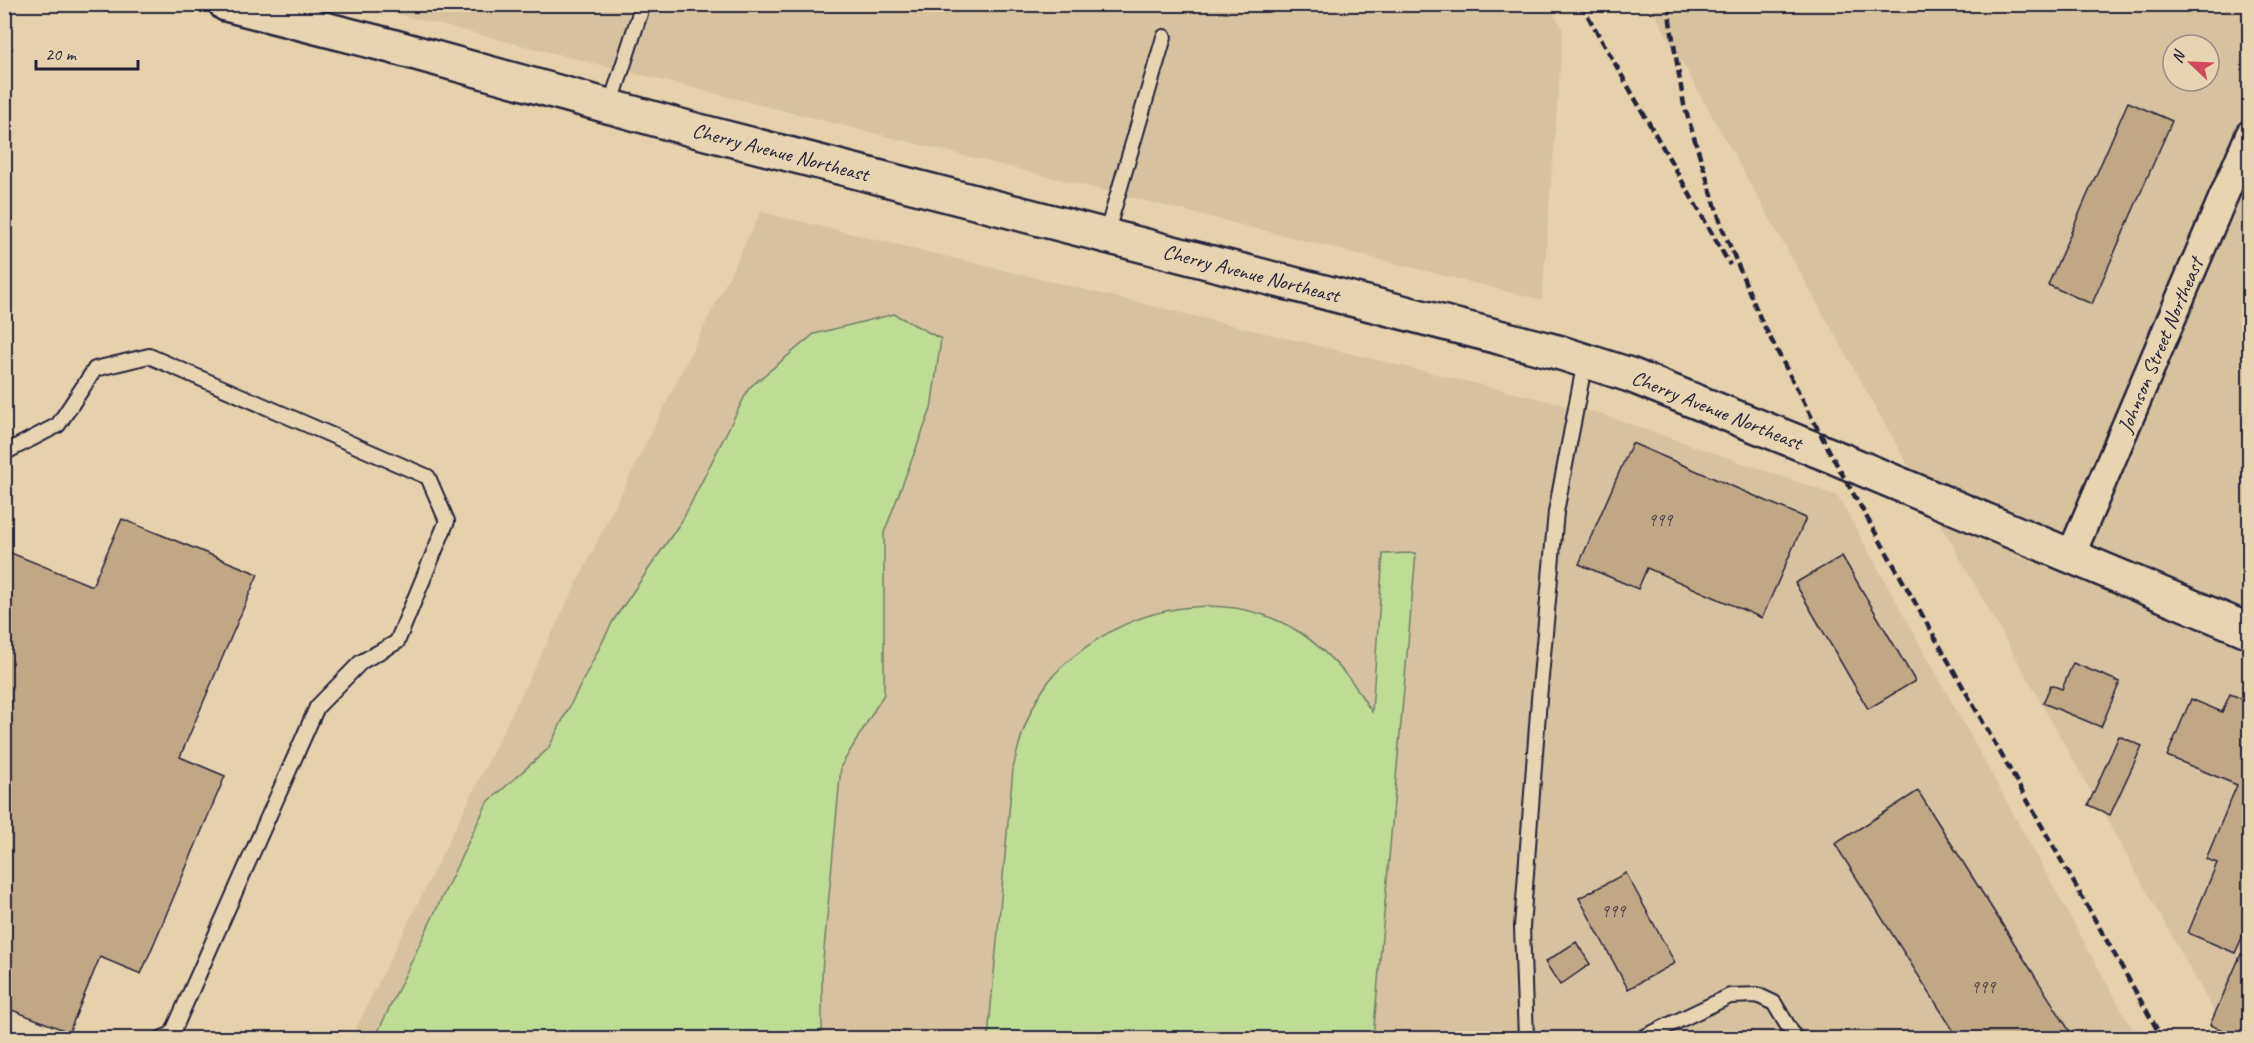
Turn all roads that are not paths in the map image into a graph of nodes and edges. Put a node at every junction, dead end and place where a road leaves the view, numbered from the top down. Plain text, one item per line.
1 (226, 4) edge
2 (643, 4) edge
3 (1164, 37) dead end
4 (610, 106) junction
5 (2247, 148) edge
6 (1106, 235) junction
7 (1585, 361) junction
8 (4, 453) edge
9 (2071, 555) junction
10 (2250, 631) edge
11 (162, 1038) edge
12 (1526, 1038) edge
13 (1642, 1038) edge
14 (1795, 1038) edge

1 - 4 main road, Cherry Avenue Northeast
2 - 4 lane
3 - 6 lane
4 - 6 main road, Cherry Avenue Northeast
5 - 9 street, Johnson Street Northeast
6 - 7 main road, Cherry Avenue Northeast
7 - 9 main road, Cherry Avenue Northeast
7 - 12 lane
8 - 11 lane
9 - 10 main road, Cherry Avenue Northeast
13 - 14 lane

